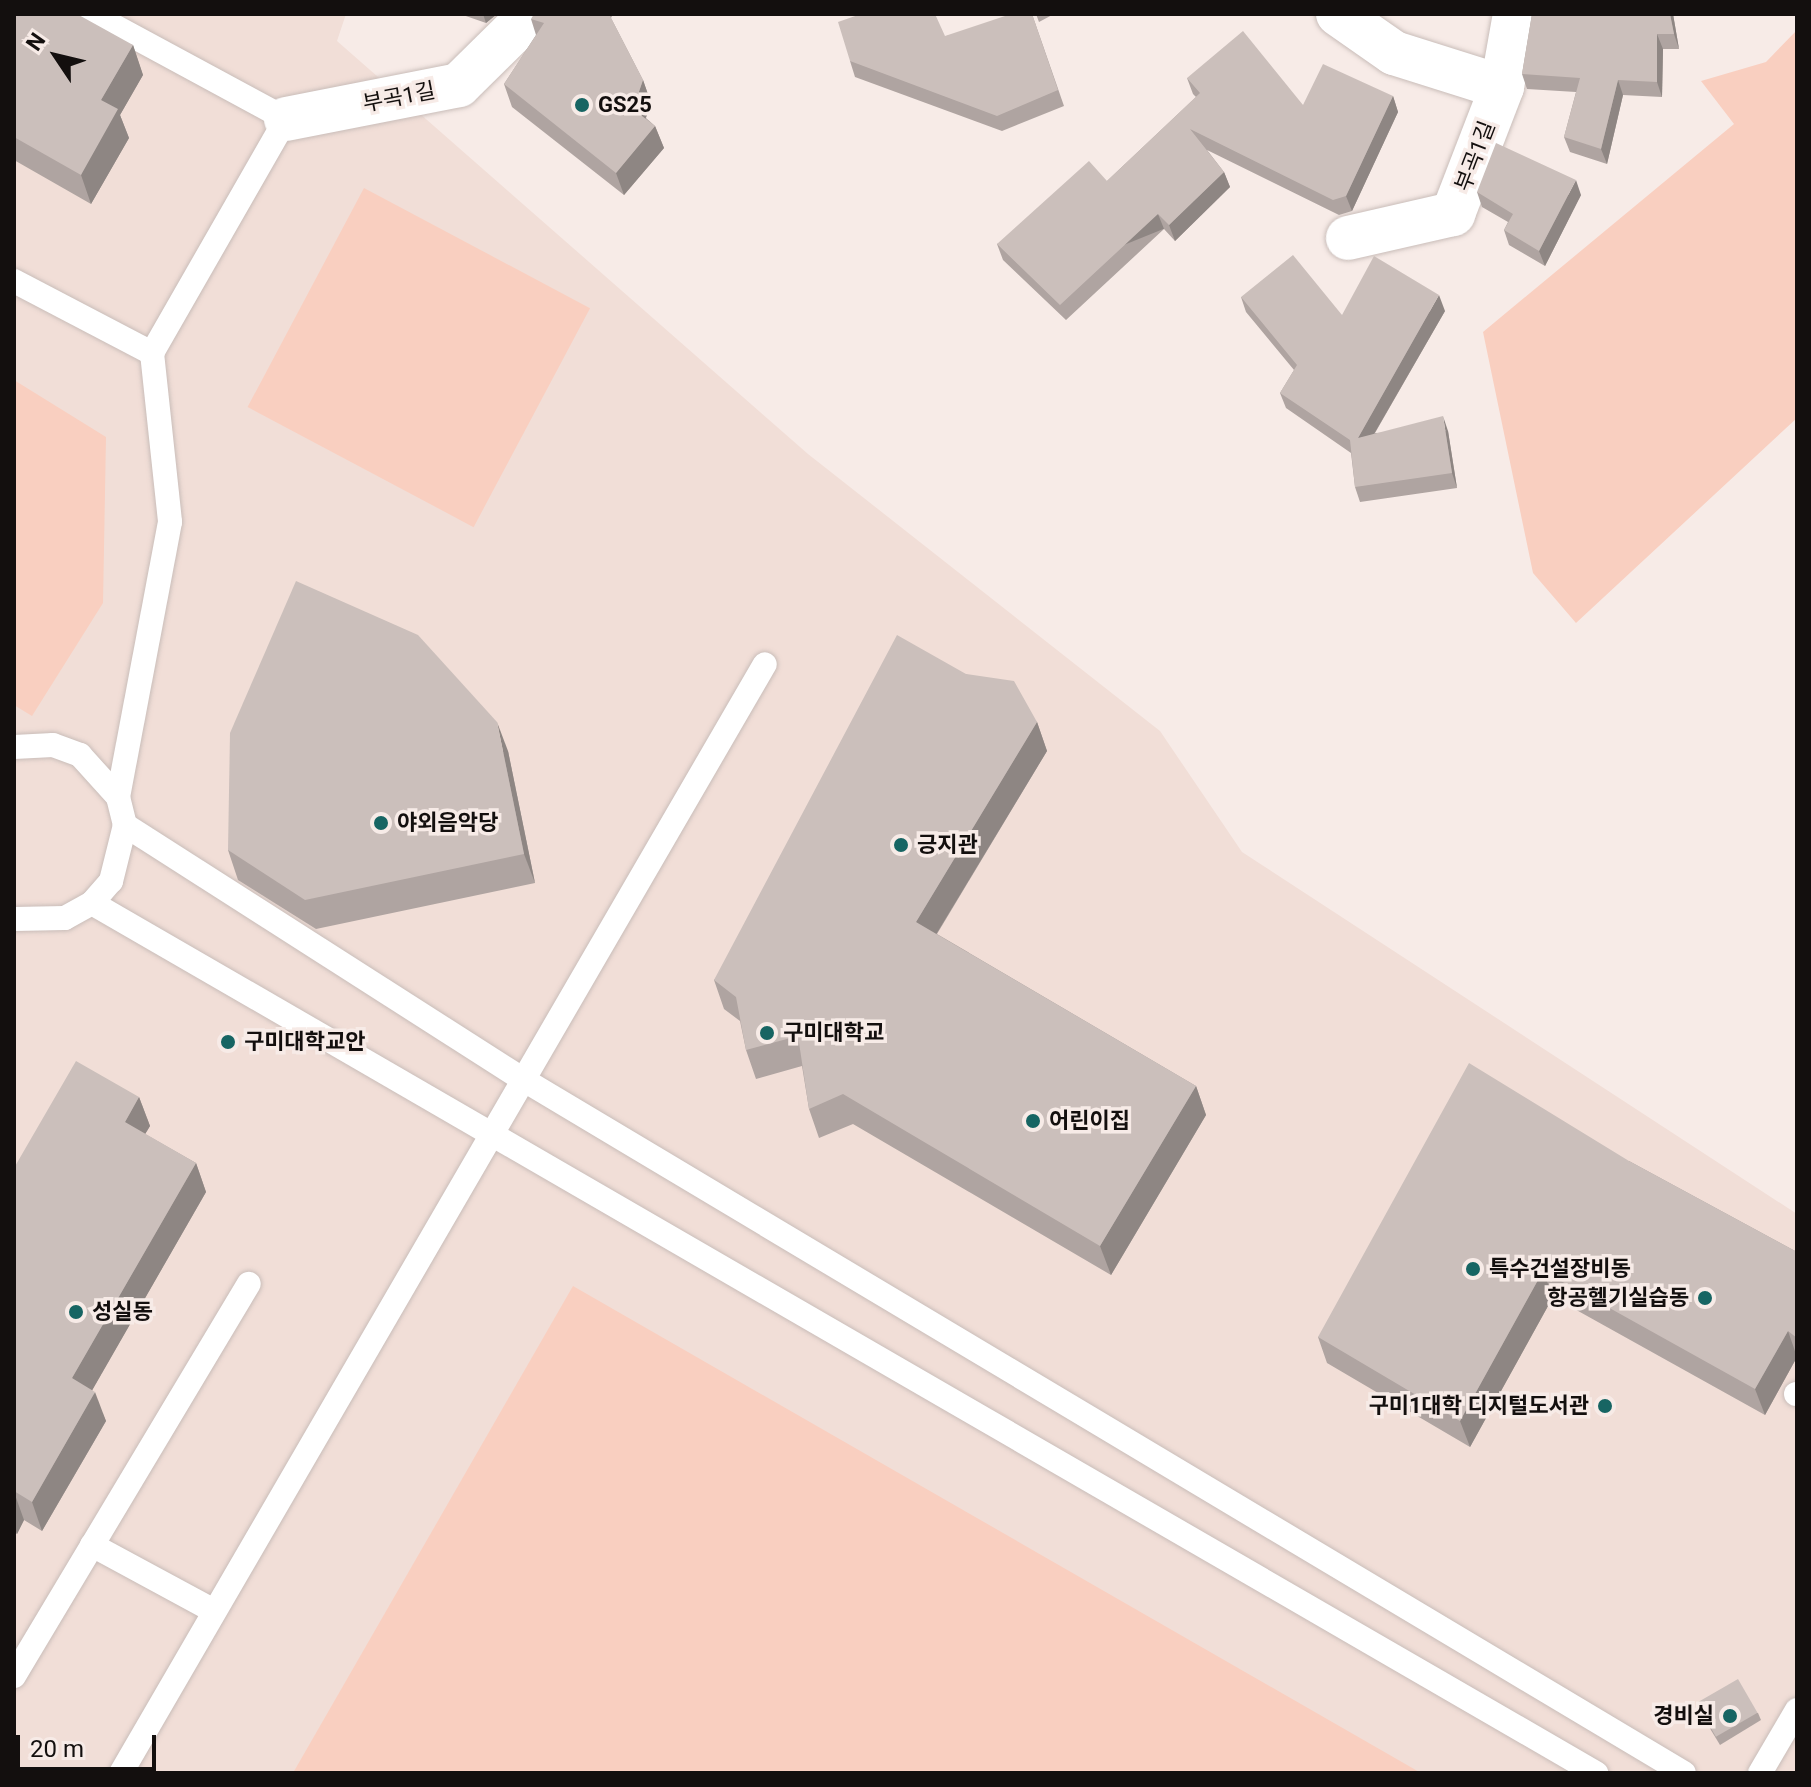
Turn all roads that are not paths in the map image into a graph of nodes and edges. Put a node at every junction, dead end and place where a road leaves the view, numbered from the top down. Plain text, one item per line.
1 (92, 14) edge
2 (531, 14) edge
3 (1338, 14) edge
4 (1515, 14) edge
5 (1502, 87) junction
6 (286, 119) junction
7 (1348, 238) dead end
8 (14, 281) edge
9 (152, 353) junction
10 (765, 664) dead end
11 (17, 742) edge
12 (118, 797) junction
13 (125, 825) junction
14 (92, 903) junction
15 (14, 919) edge
16 (519, 1077) junction
17 (487, 1134) junction
18 (249, 1284) dead end
19 (92, 1545) junction
20 (214, 1611) junction
21 (14, 1676) edge
22 (1797, 1710) edge
23 (121, 1773) edge
24 (1596, 1773) edge
25 (1684, 1773) edge
26 (1760, 1773) edge

1 - 6 lane
2 - 6 street, 부곡1길
3 - 5 street
4 - 5 street, 부곡1길
5 - 7 street, 부곡1길
6 - 9 lane
8 - 9 lane
9 - 12 lane
10 - 16 lane
11 - 12 lane
12 - 13 lane
13 - 14 lane
13 - 16 lane
14 - 15 lane
14 - 17 lane
16 - 17 lane
16 - 25 lane
17 - 20 lane
17 - 24 lane
18 - 19 lane
19 - 20 lane
19 - 21 lane
20 - 23 lane
22 - 26 lane

